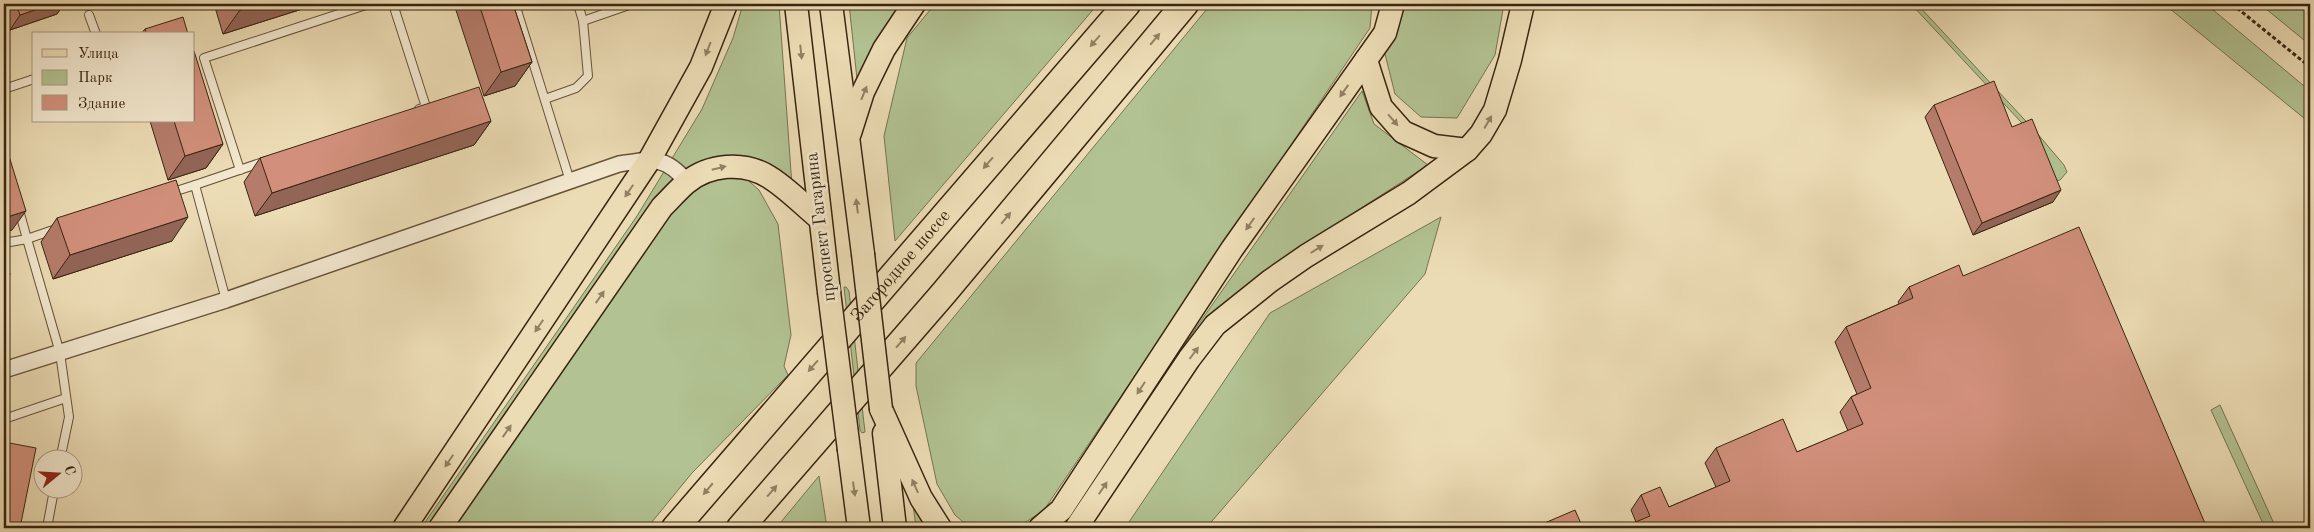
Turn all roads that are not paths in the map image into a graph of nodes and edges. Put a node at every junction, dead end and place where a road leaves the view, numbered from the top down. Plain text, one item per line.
1 (369, 4) edge
2 (393, 4) edge
3 (515, 4) edge
4 (578, 4) edge
5 (632, 4) edge
6 (726, 4) edge
7 (796, 4) edge
8 (830, 4) edge
9 (914, 4) edge
10 (1127, 4) edge
11 (1185, 4) edge
12 (1393, 4) edge
13 (1523, 4) edge
14 (90, 15) dead end
15 (583, 22) junction
16 (95, 32) edge
17 (1366, 60) junction
18 (32, 80) edge
19 (4, 89) edge
20 (545, 100) junction
21 (407, 113) edge
22 (848, 139) junction
23 (1467, 150) junction
24 (277, 157) edge
25 (650, 158) junction
26 (240, 170) junction
27 (570, 181) junction
28 (687, 182) junction
29 (195, 185) junction
30 (157, 197) edge
31 (16, 202) edge
32 (820, 219) junction
33 (64, 227) edge
34 (27, 239) junction
35 (4, 243) edge
36 (226, 300) junction
37 (60, 353) junction
38 (4, 370) edge
39 (66, 398) junction
40 (881, 409) junction
41 (4, 419) edge
42 (62, 450) edge
43 (52, 500) edge
44 (47, 528) edge
45 (404, 528) edge
46 (440, 528) edge
47 (675, 528) edge
48 (740, 528) edge
49 (859, 528) edge
50 (895, 528) edge
51 (940, 528) edge
52 (1040, 528) edge
53 (1076, 528) edge

1 - 26 lane
2 - 21 lane
3 - 20 lane
4 - 15 lane
5 - 15 lane
6 -> 25 main road
7 -> 32 main road, проспект Гагарина
8 - 22 main road
22 -> 9 main road
10 -> 47 highway, Загородное шоссе
48 -> 11 highway
12 - 17 main road
23 -> 13 main road
14 - 16 lane
15 - 20 lane
17 -> 23 main road
17 -> 52 main road
18 - 19 lane
20 - 27 lane
40 -> 22 main road, bridge
53 -> 23 main road
24 - 26 lane
25 - 27 street
25 - 28 street
25 -> 45 main road
26 - 29 lane
27 - 36 street
28 -> 32 main road
46 -> 28 main road
29 - 30 lane
29 - 36 lane
31 - 34 lane
32 -> 49 main road, проспект Гагарина, bridge
33 - 34 lane
34 - 35 lane
34 - 37 lane
36 - 37 street
37 - 38 street
37 - 39 lane
39 - 41 lane
39 - 42 lane
40 - 50 main road
51 -> 40 main road
43 - 44 lane

